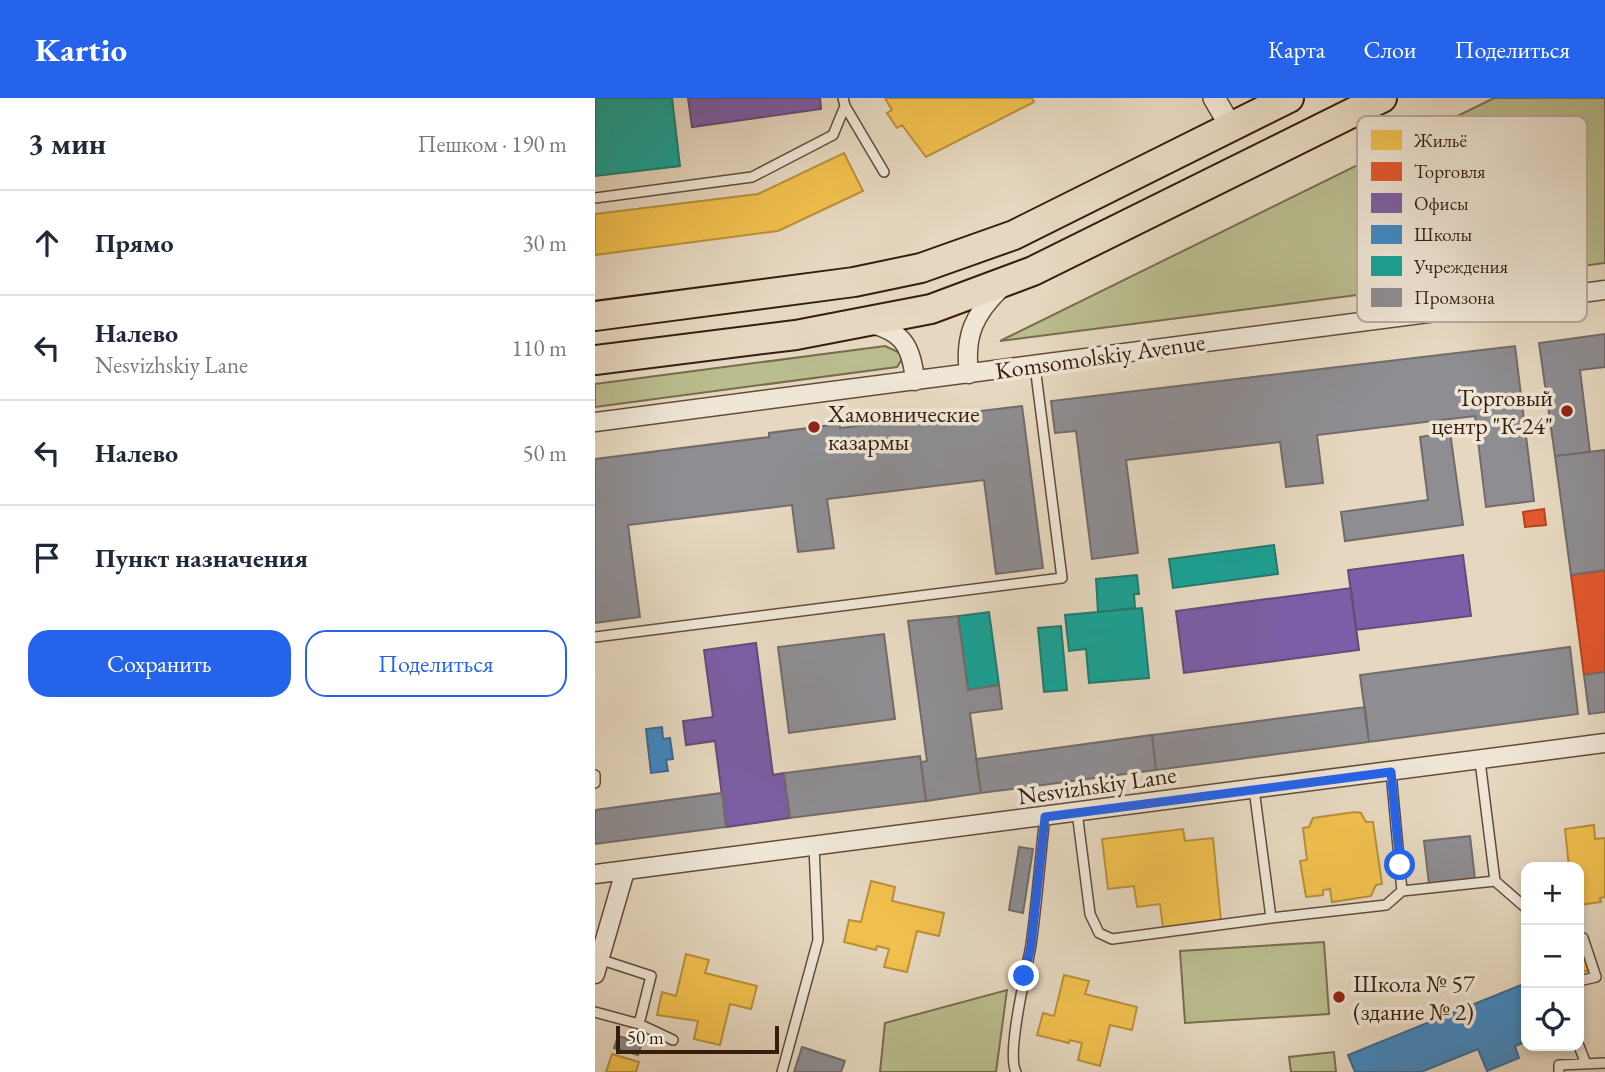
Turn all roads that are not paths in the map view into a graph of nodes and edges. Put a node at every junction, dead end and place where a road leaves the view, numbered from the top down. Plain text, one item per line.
1 (1215, 98) edge
2 (1289, 98) edge
3 (1382, 98) edge
4 (844, 102) edge
5 (1231, 127) junction
6 (884, 173) dead end
7 (595, 198) edge
8 (1006, 283) junction
9 (1605, 290) edge
10 (1587, 292) edge
11 (595, 316) edge
12 (1365, 322) edge
13 (867, 323) junction
14 (595, 360) edge
15 (1035, 366) junction
16 (969, 374) junction
17 (915, 381) junction
18 (595, 422) edge
19 (595, 636) edge
20 (1605, 743) edge
21 (1480, 761) junction
22 (1391, 772) junction
23 (595, 775) edge
24 (595, 783) edge
25 (1254, 789) junction
26 (1077, 812) junction
27 (1045, 817) junction
28 (814, 846) junction
29 (625, 871) junction
30 (595, 874) edge
31 (1495, 881) junction
32 (1402, 891) junction
33 (1521, 904) edge
34 (1271, 918) junction
35 (1584, 941) edge
36 (597, 966) edge
37 (1584, 980) edge
38 (595, 1012) edge
39 (639, 1024) junction
40 (673, 1041) dead end
41 (1581, 1051) edge
42 (1605, 1063) edge
43 (1586, 1064) junction
44 (782, 1072) edge
45 (1016, 1072) edge
46 (1559, 1072) edge

1 - 5 street
2 - 5 main road
3 - 8 main road
4 - 6 lane
4 - 7 lane
5 - 11 main road
8 - 13 main road
8 - 16 street
9 - 10 street, Komsomolskiy Avenue
12 - 15 street, Komsomolskiy Avenue
13 - 14 main road
13 - 17 street
15 - 16 street, Komsomolskiy Avenue
15 - 19 lane
16 - 17 street, Komsomolskiy Avenue
17 - 18 street, Komsomolskiy Avenue
20 - 21 street, Nesvizhskiy Lane
21 - 22 street, Nesvizhskiy Lane
21 - 31 lane
22 - 25 street, Nesvizhskiy Lane
22 - 32 lane
23 - 24 lane
25 - 26 street, Nesvizhskiy Lane
25 - 34 lane
26 - 27 street, Nesvizhskiy Lane
26 - 34 lane
27 - 28 street, Nesvizhskiy Lane
27 - 45 lane
28 - 29 street, Nesvizhskiy Lane
28 - 44 lane
29 - 30 street, Nesvizhskiy Lane
29 - 36 street
31 - 32 lane
31 - 33 lane
32 - 34 lane
35 - 37 lane
36 - 39 lane
38 - 39 lane
39 - 40 lane
41 - 43 lane
42 - 43 lane
43 - 46 lane

